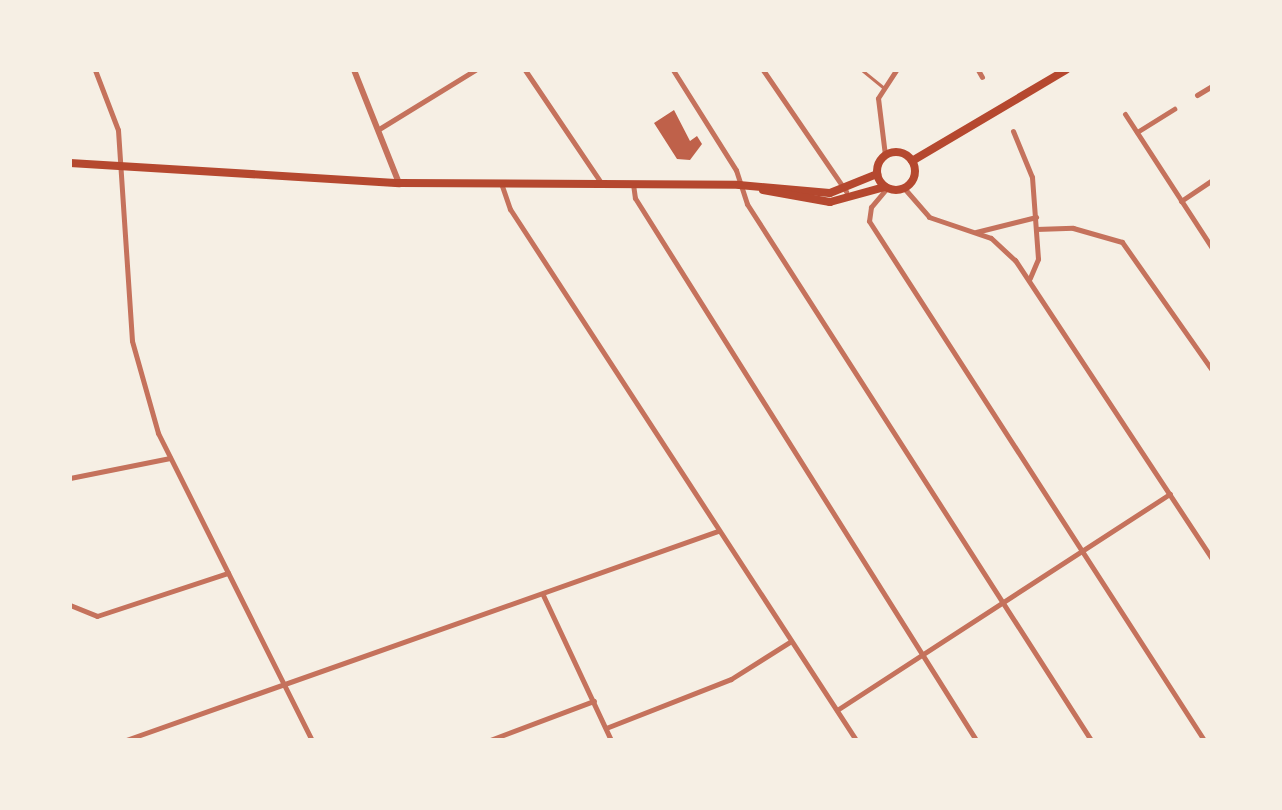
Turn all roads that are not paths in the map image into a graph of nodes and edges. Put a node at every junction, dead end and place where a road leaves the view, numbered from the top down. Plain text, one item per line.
1 (95, 70) edge
2 (354, 70) edge
3 (475, 70) edge
4 (525, 70) edge
5 (673, 70) edge
6 (763, 70) edge
7 (862, 70) edge
8 (896, 70) edge
9 (1066, 70) edge
10 (1212, 86) edge
11 (883, 88) junction
12 (1198, 95) dead end
13 (1174, 109) dead end
14 (1125, 114) dead end
15 (378, 129) junction
16 (1013, 131) dead end
17 (1137, 132) junction
18 (885, 155) junction
19 (912, 161) junction
20 (70, 163) edge
21 (124, 166) junction
22 (877, 174) junction
23 (1212, 180) edge
24 (501, 183) junction
25 (399, 184) junction
26 (602, 184) junction
27 (634, 184) junction
28 (738, 185) junction
29 (886, 188) junction
30 (904, 188) junction
31 (846, 191) junction
32 (1181, 201) junction
33 (1036, 217) junction
34 (1036, 229) junction
35 (976, 232) junction
36 (1212, 248) edge
37 (1030, 278) junction
38 (1212, 370) edge
39 (170, 458) junction
40 (70, 478) edge
41 (1170, 494) junction
42 (718, 530) junction
43 (1082, 551) junction
44 (1212, 559) edge
45 (228, 572) junction
46 (543, 596) junction
47 (1001, 602) junction
48 (70, 605) edge
49 (791, 641) junction
50 (919, 656) junction
51 (286, 686) junction
52 (594, 701) junction
53 (836, 710) junction
54 (606, 728) junction
55 (126, 740) edge
56 (312, 740) edge
57 (490, 740) edge
58 (610, 740) edge
59 (856, 740) edge
60 (976, 740) edge
61 (1092, 740) edge
62 (1204, 740) edge

1 - 21 street
2 - 15 street
3 - 15 street
4 - 26 street
5 - 28 street
6 - 31 street
7 - 11 lane
8 - 11 street
9 - 19 main road
10 - 12 street
11 - 18 street
13 - 17 street
14 - 17 street
15 - 25 street
16 - 33 street
17 - 32 street
18 - 19 main road
18 - 22 main road
19 - 30 main road
20 - 21 main road
21 - 25 main road
21 - 39 street
22 - 29 main road
22 - 31 main road
23 - 32 street
24 - 25 main road
24 - 26 main road
24 - 42 street
26 - 27 main road
27 - 28 main road
27 - 50 street
28 - 29 main road
28 - 31 main road
28 - 47 street
29 - 30 main road
29 - 43 street
30 - 35 street
32 - 36 street
33 - 34 street
33 - 35 street
34 - 37 street
34 - 38 street
35 - 37 street
37 - 41 street
39 - 40 street
39 - 45 street
41 - 43 street
41 - 44 street
42 - 46 street
42 - 49 street
43 - 47 street
43 - 62 street
45 - 48 street
45 - 51 street
46 - 51 street
46 - 52 street
47 - 50 street
47 - 61 street
49 - 53 street
49 - 54 street
50 - 53 street
50 - 60 street
51 - 55 street
51 - 56 street
52 - 54 street
52 - 57 street
53 - 59 street
54 - 58 street

